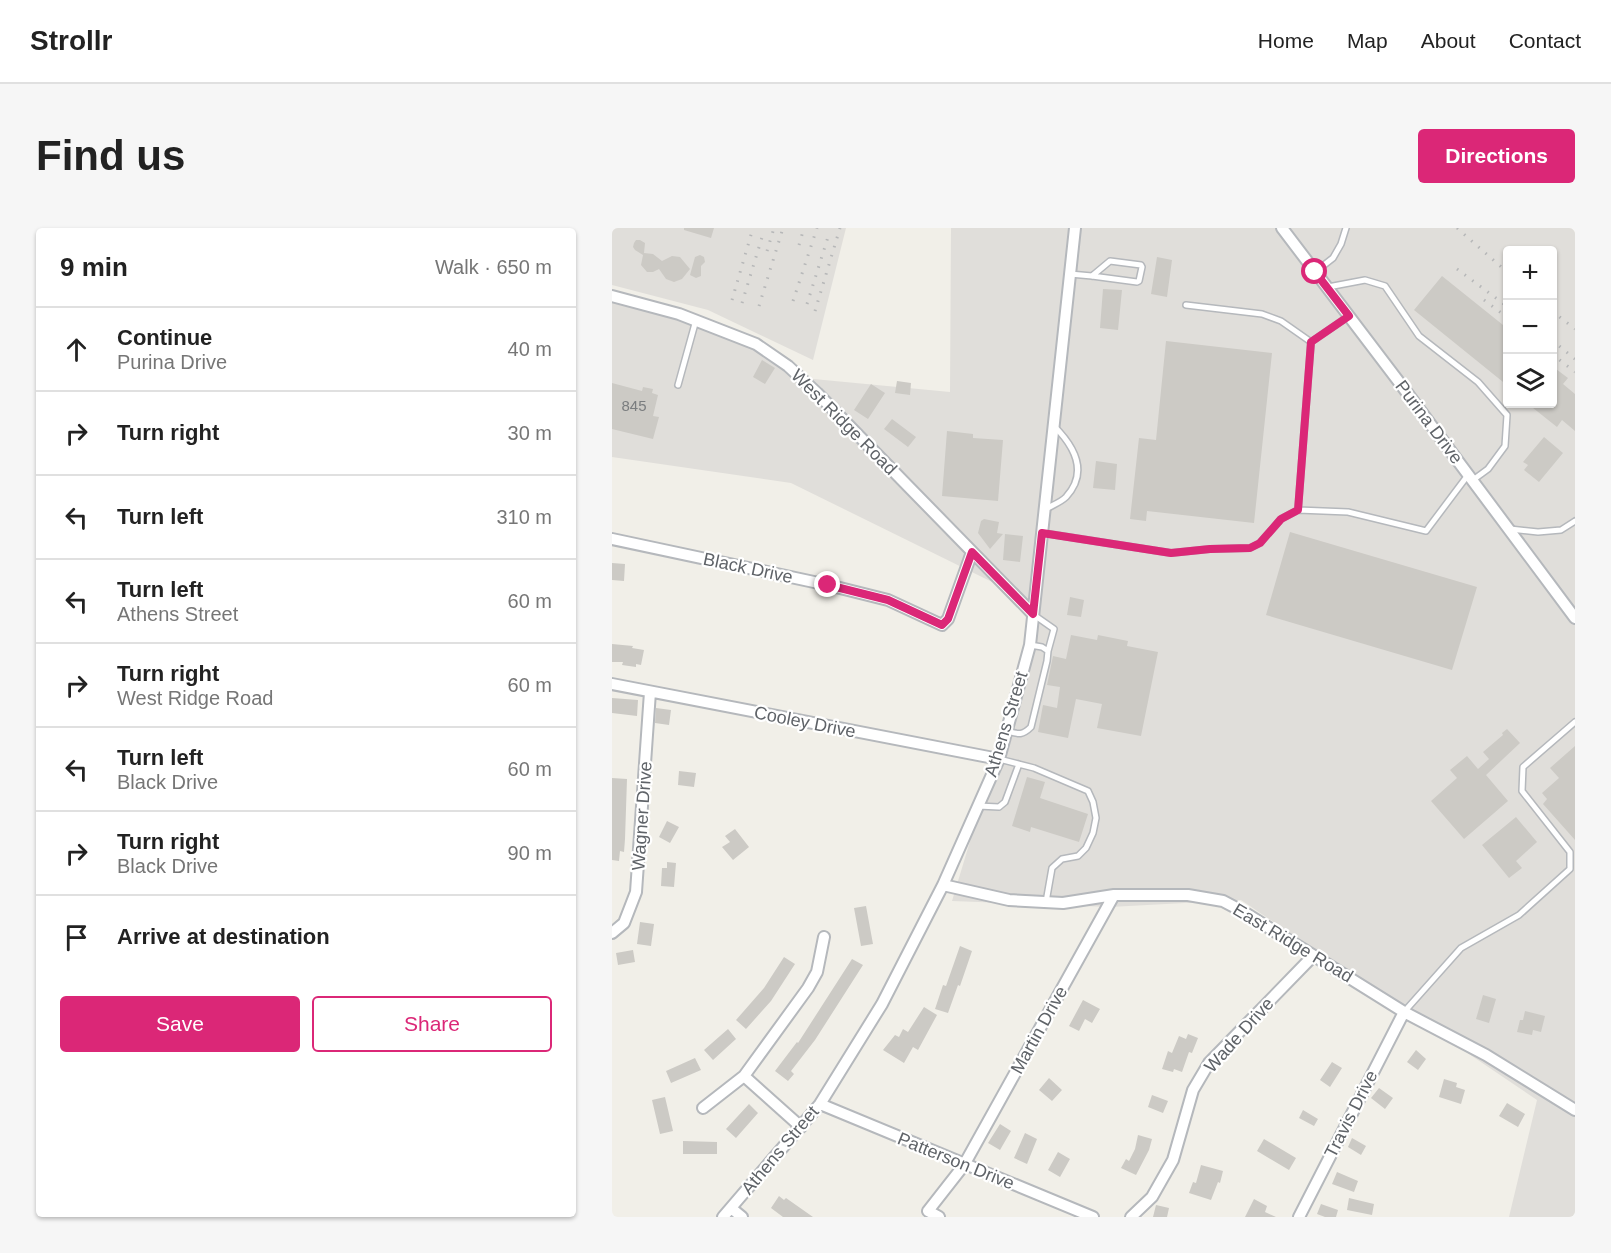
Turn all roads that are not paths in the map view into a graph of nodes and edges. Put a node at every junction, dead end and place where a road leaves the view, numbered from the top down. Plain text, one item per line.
1 (1075, 228) edge
2 (1282, 228) edge
3 (1346, 228) edge
4 (1315, 272) junction
5 (1070, 274) junction
6 (1092, 276) junction
7 (1327, 287) junction
8 (612, 296) edge
9 (1186, 305) dead end
10 (1349, 316) junction
11 (696, 320) junction
12 (1311, 342) junction
13 (678, 385) dead end
14 (1053, 425) junction
15 (1471, 478) junction
16 (1044, 510) junction
17 (1298, 510) junction
18 (1575, 521) edge
19 (1509, 529) junction
20 (1042, 533) junction
21 (612, 539) edge
22 (972, 552) junction
23 (1033, 614) junction
24 (1575, 618) edge
25 (1030, 645) junction
26 (1048, 651) junction
27 (612, 684) edge
28 (650, 692) junction
29 (1575, 722) edge
30 (1006, 731) junction
31 (999, 759) junction
32 (1019, 764) junction
33 (978, 806) junction
34 (944, 885) junction
35 (1114, 895) junction
36 (1046, 902) junction
37 (612, 933) edge
38 (824, 937) dead end
39 (1313, 956) junction
40 (1404, 1012) junction
41 (744, 1076) junction
42 (820, 1104) junction
43 (703, 1108) dead end
44 (1575, 1110) edge
45 (801, 1127) junction
46 (964, 1165) junction
47 (730, 1208) junction
48 (1089, 1216) edge
49 (723, 1217) edge
50 (742, 1217) edge
51 (939, 1217) edge
52 (1131, 1217) edge
53 (1299, 1217) edge

1 - 5 street, Athens Street
2 - 4 street, Purina Drive
3 - 4 lane
4 - 7 street, Purina Drive
5 - 6 lane
5 - 14 street, Athens Street
6 - 6 lane
7 - 10 street, Purina Drive
7 - 15 lane
8 - 11 street, West Ridge Road
9 - 12 lane
10 - 12 lane
10 - 15 street, Purina Drive
11 - 13 lane
11 - 22 street, West Ridge Road
12 - 17 lane
14 - 16 street, Athens Street
14 - 16 lane
15 - 17 lane
15 - 19 street, Purina Drive
16 - 20 street, Athens Street
17 - 20 lane
18 - 19 lane
19 - 24 street, Purina Drive
20 - 23 street, Athens Street
21 - 22 street, Black Drive
22 - 23 street, West Ridge Road
23 - 25 street, Athens Street
23 - 26 lane
25 - 26 lane
25 - 30 street, Athens Street
26 - 30 lane
27 - 28 street, Cooley Drive
28 - 31 street, Cooley Drive
28 - 37 street, Wagner Drive
29 - 40 lane
30 - 31 street, Athens Street
31 - 32 lane
31 - 33 street, Athens Street
32 - 33 lane
32 - 36 lane
33 - 34 street, Athens Street
34 - 36 street, East Ridge Road
34 - 42 street, Athens Street
35 - 36 street, East Ridge Road
35 - 39 street, East Ridge Road
35 - 46 street, Martin Drive
38 - 41 street
39 - 40 street, East Ridge Road
39 - 52 street, Wade Drive
40 - 44 street, East Ridge Road
40 - 53 street, Travis Drive
41 - 43 street
41 - 45 street
42 - 45 street, Athens Street
42 - 46 street, Patterson Drive
45 - 47 street, Athens Street
46 - 48 street, Patterson Drive
46 - 51 street, Martin Drive
47 - 49 street, Athens Street
47 - 50 street

